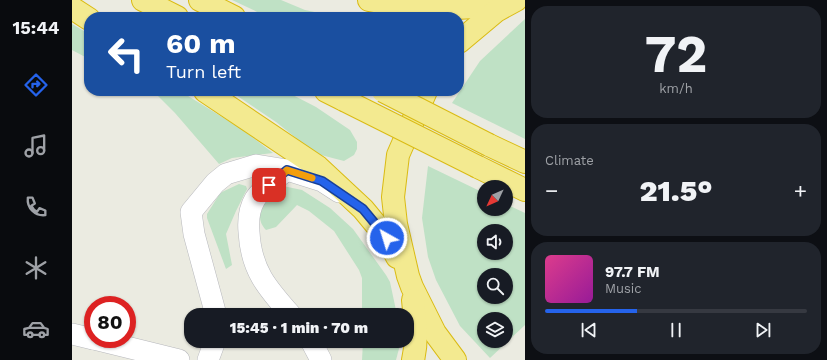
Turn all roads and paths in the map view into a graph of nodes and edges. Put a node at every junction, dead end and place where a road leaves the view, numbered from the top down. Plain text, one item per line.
1 (143, 0) edge
2 (200, 0) edge
3 (368, 0) edge
4 (497, 0) edge
5 (516, 0) edge
6 (72, 8) edge
7 (167, 12) edge
8 (224, 12) edge
9 (84, 16) edge
10 (464, 38) edge
11 (213, 96) edge
12 (335, 96) edge
13 (393, 96) edge
14 (424, 96) edge
15 (525, 162) edge
16 (287, 170) junction
17 (525, 190) edge
18 (363, 209) junction
19 (410, 281) junction
20 (214, 308) edge
21 (285, 308) edge
22 (72, 334) edge
23 (84, 337) edge
24 (129, 348) edge
25 (212, 348) edge
26 (315, 348) edge
27 (178, 360) edge
28 (208, 360) edge
29 (321, 360) edge
30 (413, 360) edge
31 (455, 360) edge

1 - 7 highway
2 - 8 highway
3 - 4 highway
5 - 10 highway
6 - 9 highway
11 - 18 highway
12 - 17 highway, bridge
13 - 15 highway, bridge
14 - 19 highway
16 - 18 lane
16 - 20 lane
16 - 21 lane
18 - 19 highway
19 - 30 highway
19 - 31 highway
22 - 23 lane
24 - 27 lane
25 - 28 lane
26 - 29 lane

